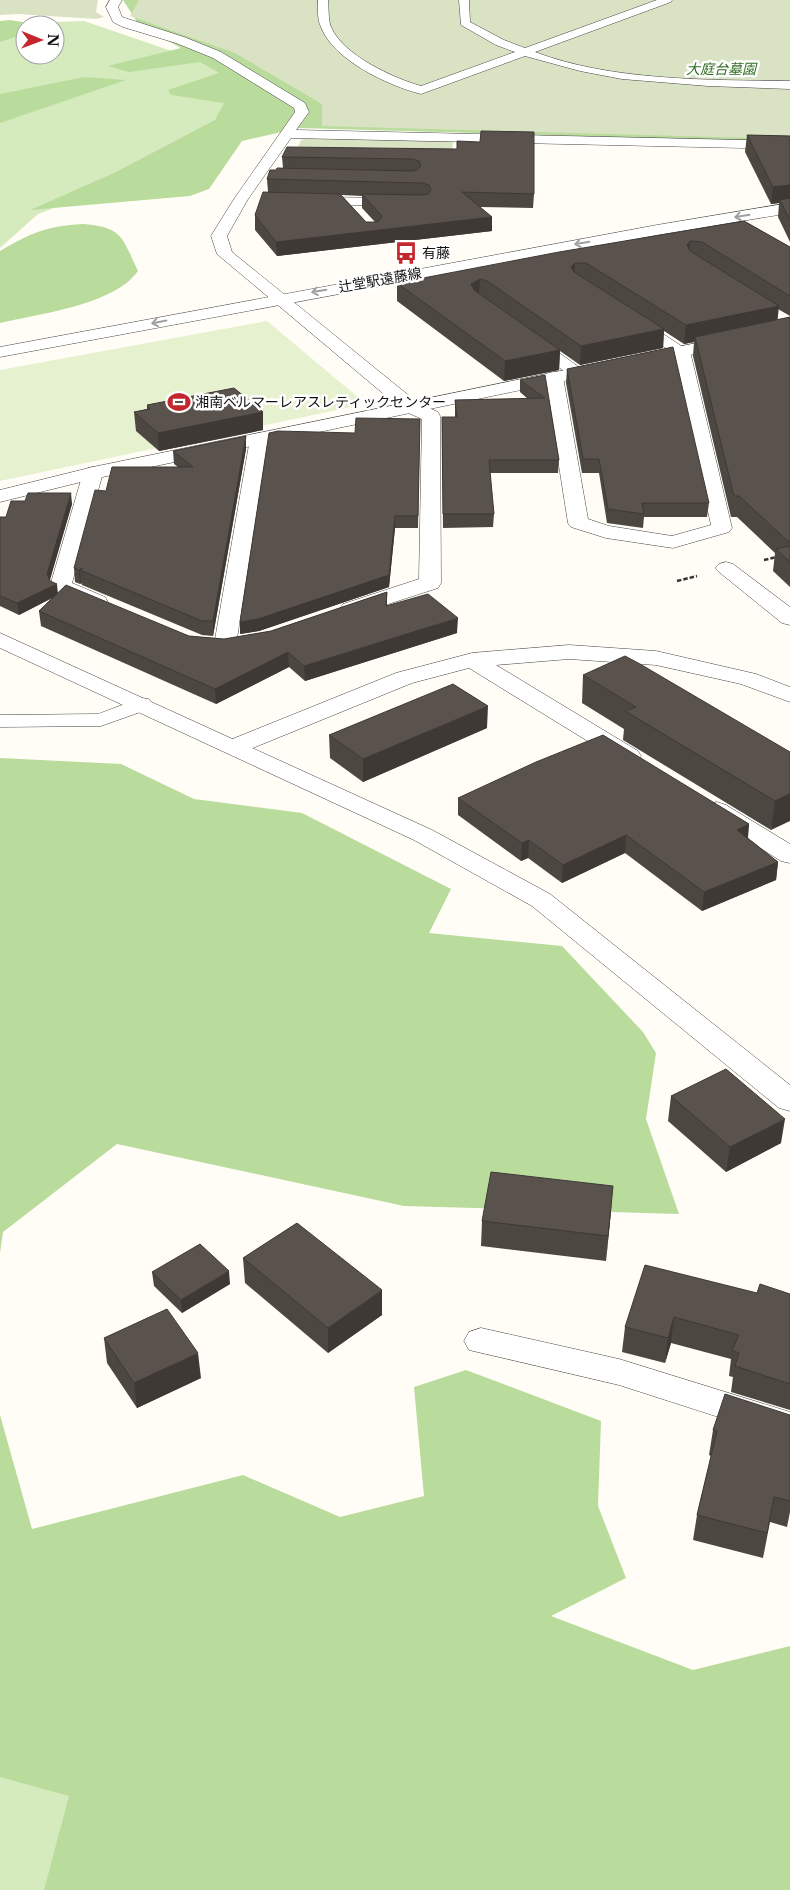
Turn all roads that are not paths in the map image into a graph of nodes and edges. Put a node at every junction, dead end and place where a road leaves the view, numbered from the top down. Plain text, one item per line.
1 (116, 0) edge
2 (323, 0) edge
3 (464, 0) edge
4 (667, 0) edge
5 (524, 51) junction
6 (790, 85) edge
7 (286, 134) junction
8 (790, 145) edge
9 (258, 176) junction
10 (277, 176) edge
11 (790, 194) edge
12 (241, 199) junction
13 (260, 200) edge
14 (298, 200) edge
15 (345, 201) junction
16 (412, 202) edge
17 (790, 208) edge
18 (356, 214) edge
19 (433, 256) dead end
20 (287, 282) dead end
21 (254, 287) junction
22 (279, 299) junction
23 (618, 311) edge
24 (774, 315) edge
25 (790, 325) edge
26 (790, 329) edge
27 (520, 333) edge
28 (681, 351) junction
29 (0, 352) edge
30 (577, 373) junction
31 (554, 377) junction
32 (411, 407) junction
33 (259, 439) junction
34 (93, 473) junction
35 (0, 496) edge
36 (726, 568) dead end
37 (116, 609) edge
38 (785, 609) edge
39 (328, 617) edge
40 (0, 640) edge
41 (225, 643) edge
42 (472, 660) junction
43 (790, 695) edge
44 (141, 704) junction
45 (0, 721) edge
46 (234, 747) junction
47 (648, 768) edge
48 (698, 799) edge
49 (790, 855) edge
50 (790, 1101) edge
51 (481, 1341) dead end
52 (790, 1426) edge

1 - 7 street
2 - 5 lane
3 - 5 lane
4 - 5 lane
5 - 6 lane
7 - 8 street
7 - 9 street
9 - 10 street
9 - 12 street
11 - 19 street, 辻堂駅遠藤線
12 - 13 street
12 - 21 street
14 - 15 street
15 - 16 street
15 - 18 street
17 -> 22 street, 辻堂駅遠藤線
20 - 21 street
21 - 22 street
22 -> 29 street, 辻堂駅遠藤線
22 - 32 street
23 - 28 lane
24 - 25 lane
26 - 28 street
27 - 30 lane
28 - 30 street
28 - 31 street
30 - 31 street
31 - 32 street
32 - 33 street
32 - 39 street
33 - 34 street
33 - 41 street
34 - 35 street
34 - 37 street
36 - 38 street
40 - 44 street
42 - 43 street
42 - 46 street
42 - 47 street
44 - 45 lane
44 - 46 street
46 - 50 street
48 - 49 street
51 - 52 street

